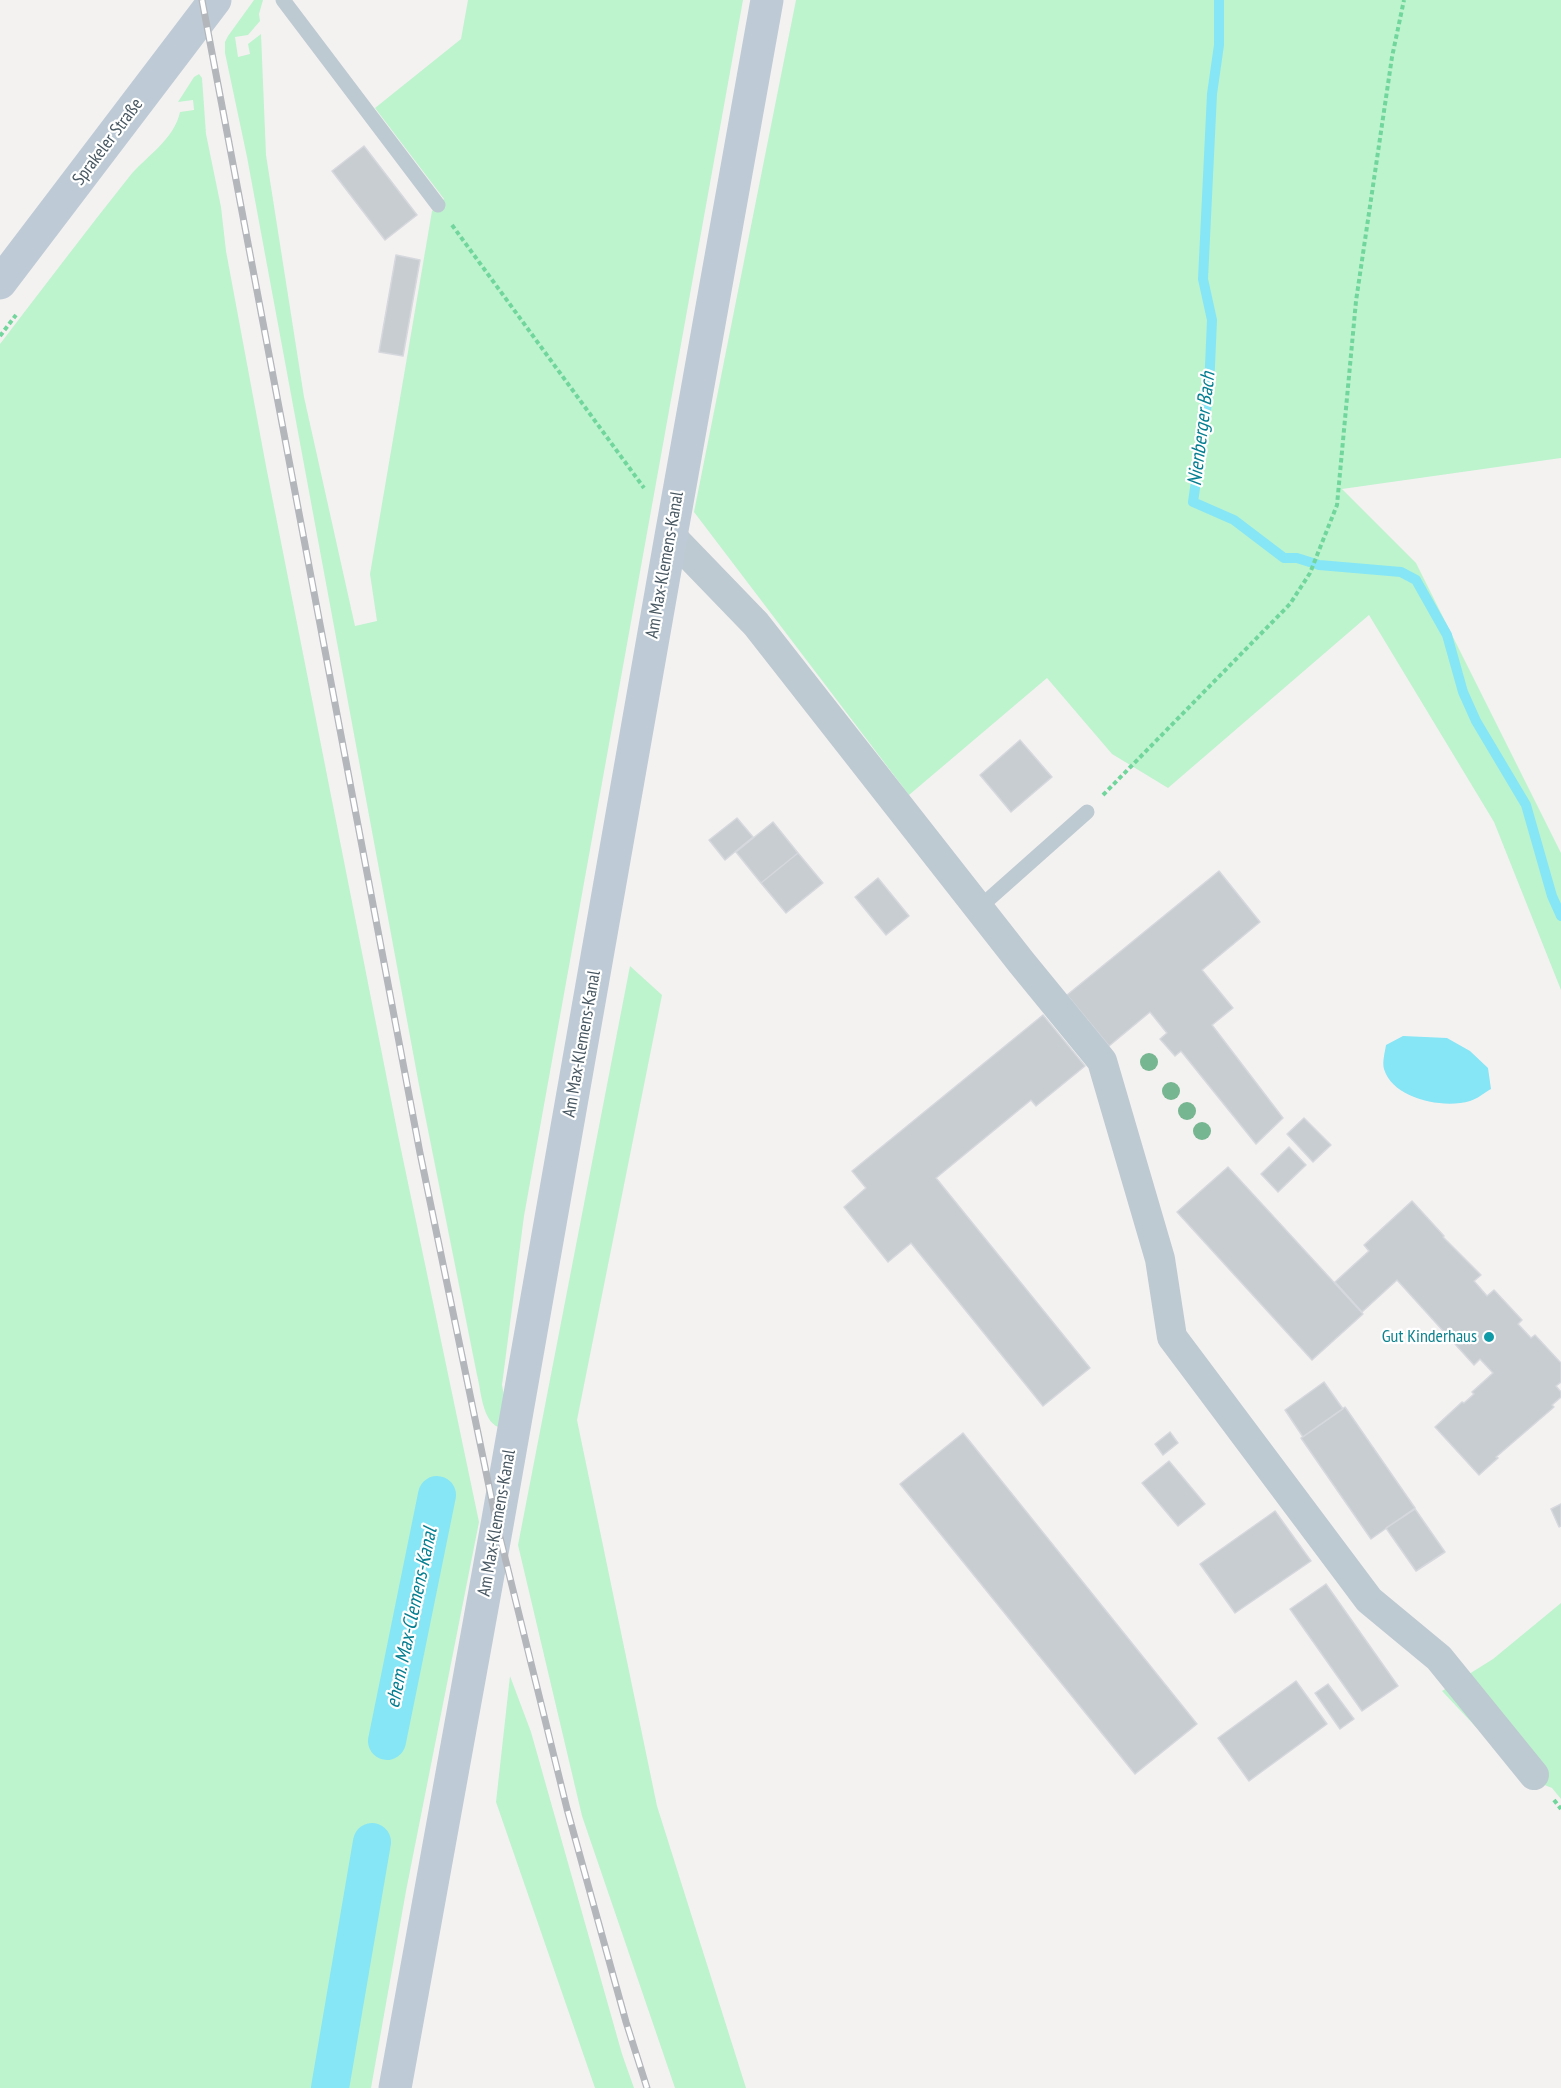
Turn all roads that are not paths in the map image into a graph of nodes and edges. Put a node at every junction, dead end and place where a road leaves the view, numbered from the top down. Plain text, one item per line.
1 (215, 0) edge
2 (283, 0) edge
3 (767, 0) edge
4 (438, 205) road end
5 (0, 283) edge
6 (670, 536) junction
7 (1087, 812) road end
8 (980, 907) junction
9 (1534, 1775) dead end
10 (395, 2088) edge

1 - 5 main road, Sprakeler Straße
2 - 4 lane
3 - 6 main road, Am Max-Klemens-Kanal
6 - 8 street
6 - 10 main road, Am Max-Klemens-Kanal
7 - 8 lane
8 - 9 street

